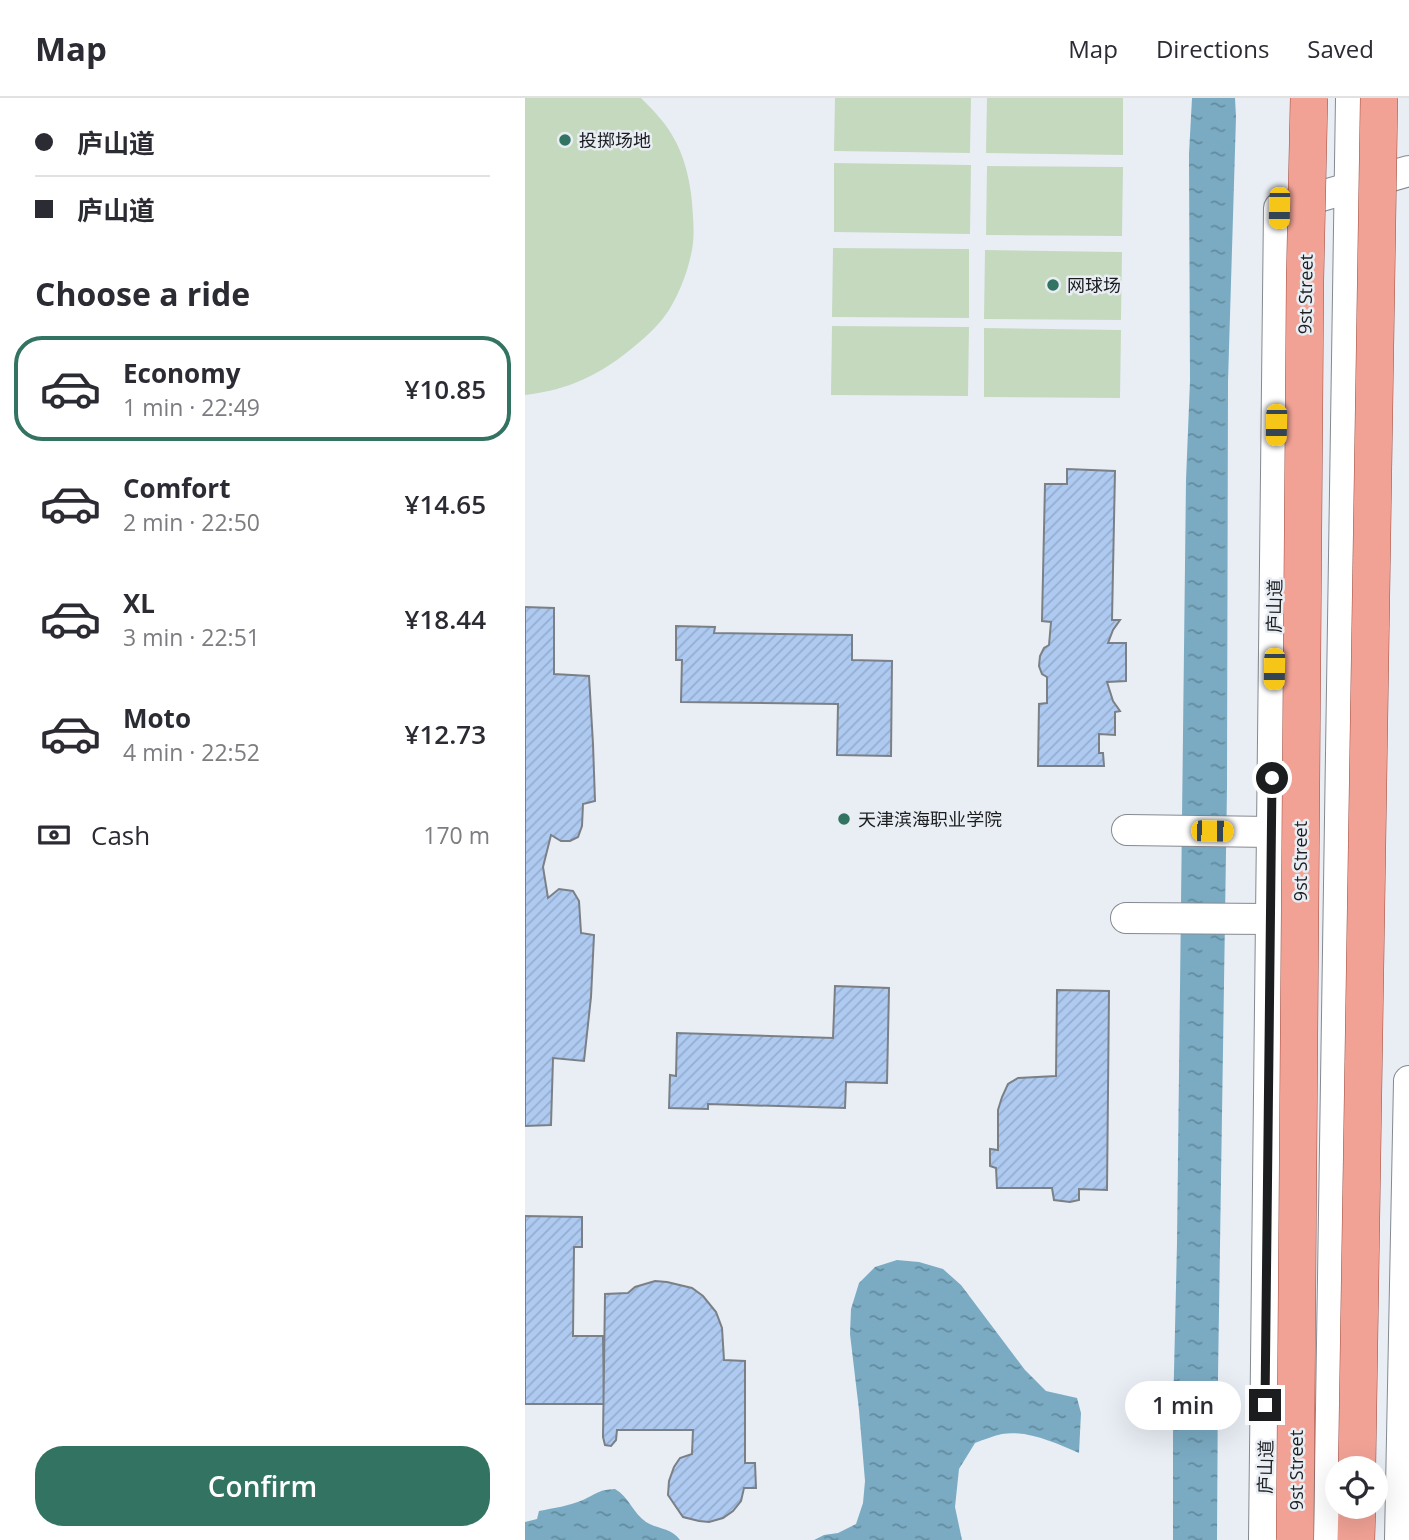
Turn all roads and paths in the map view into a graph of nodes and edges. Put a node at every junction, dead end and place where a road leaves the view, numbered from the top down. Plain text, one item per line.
1 (1309, 98) edge
2 (1351, 98) edge
3 (1379, 98) edge
4 (1409, 171) edge
5 (1350, 188) junction
6 (1127, 830) dead end
7 (1272, 832) junction
8 (1126, 918) dead end
9 (1271, 919) junction
10 (1409, 1081) edge
11 (1357, 1456) edge
12 (1357, 1519) edge
13 (1264, 1540) edge
14 (1296, 1540) edge
15 (1329, 1540) edge
16 (1356, 1540) edge
17 (1400, 1540) edge

1 - 14 main road, 9st Street, bridge
2 - 5 street
3 - 11 main road, bridge
4 - 5 street, 庐山道
5 - 7 street, 庐山道
5 - 15 street
6 - 7 street
7 - 9 street, 庐山道
8 - 9 street
9 - 13 street, 庐山道
10 - 17 street
12 - 16 main road

